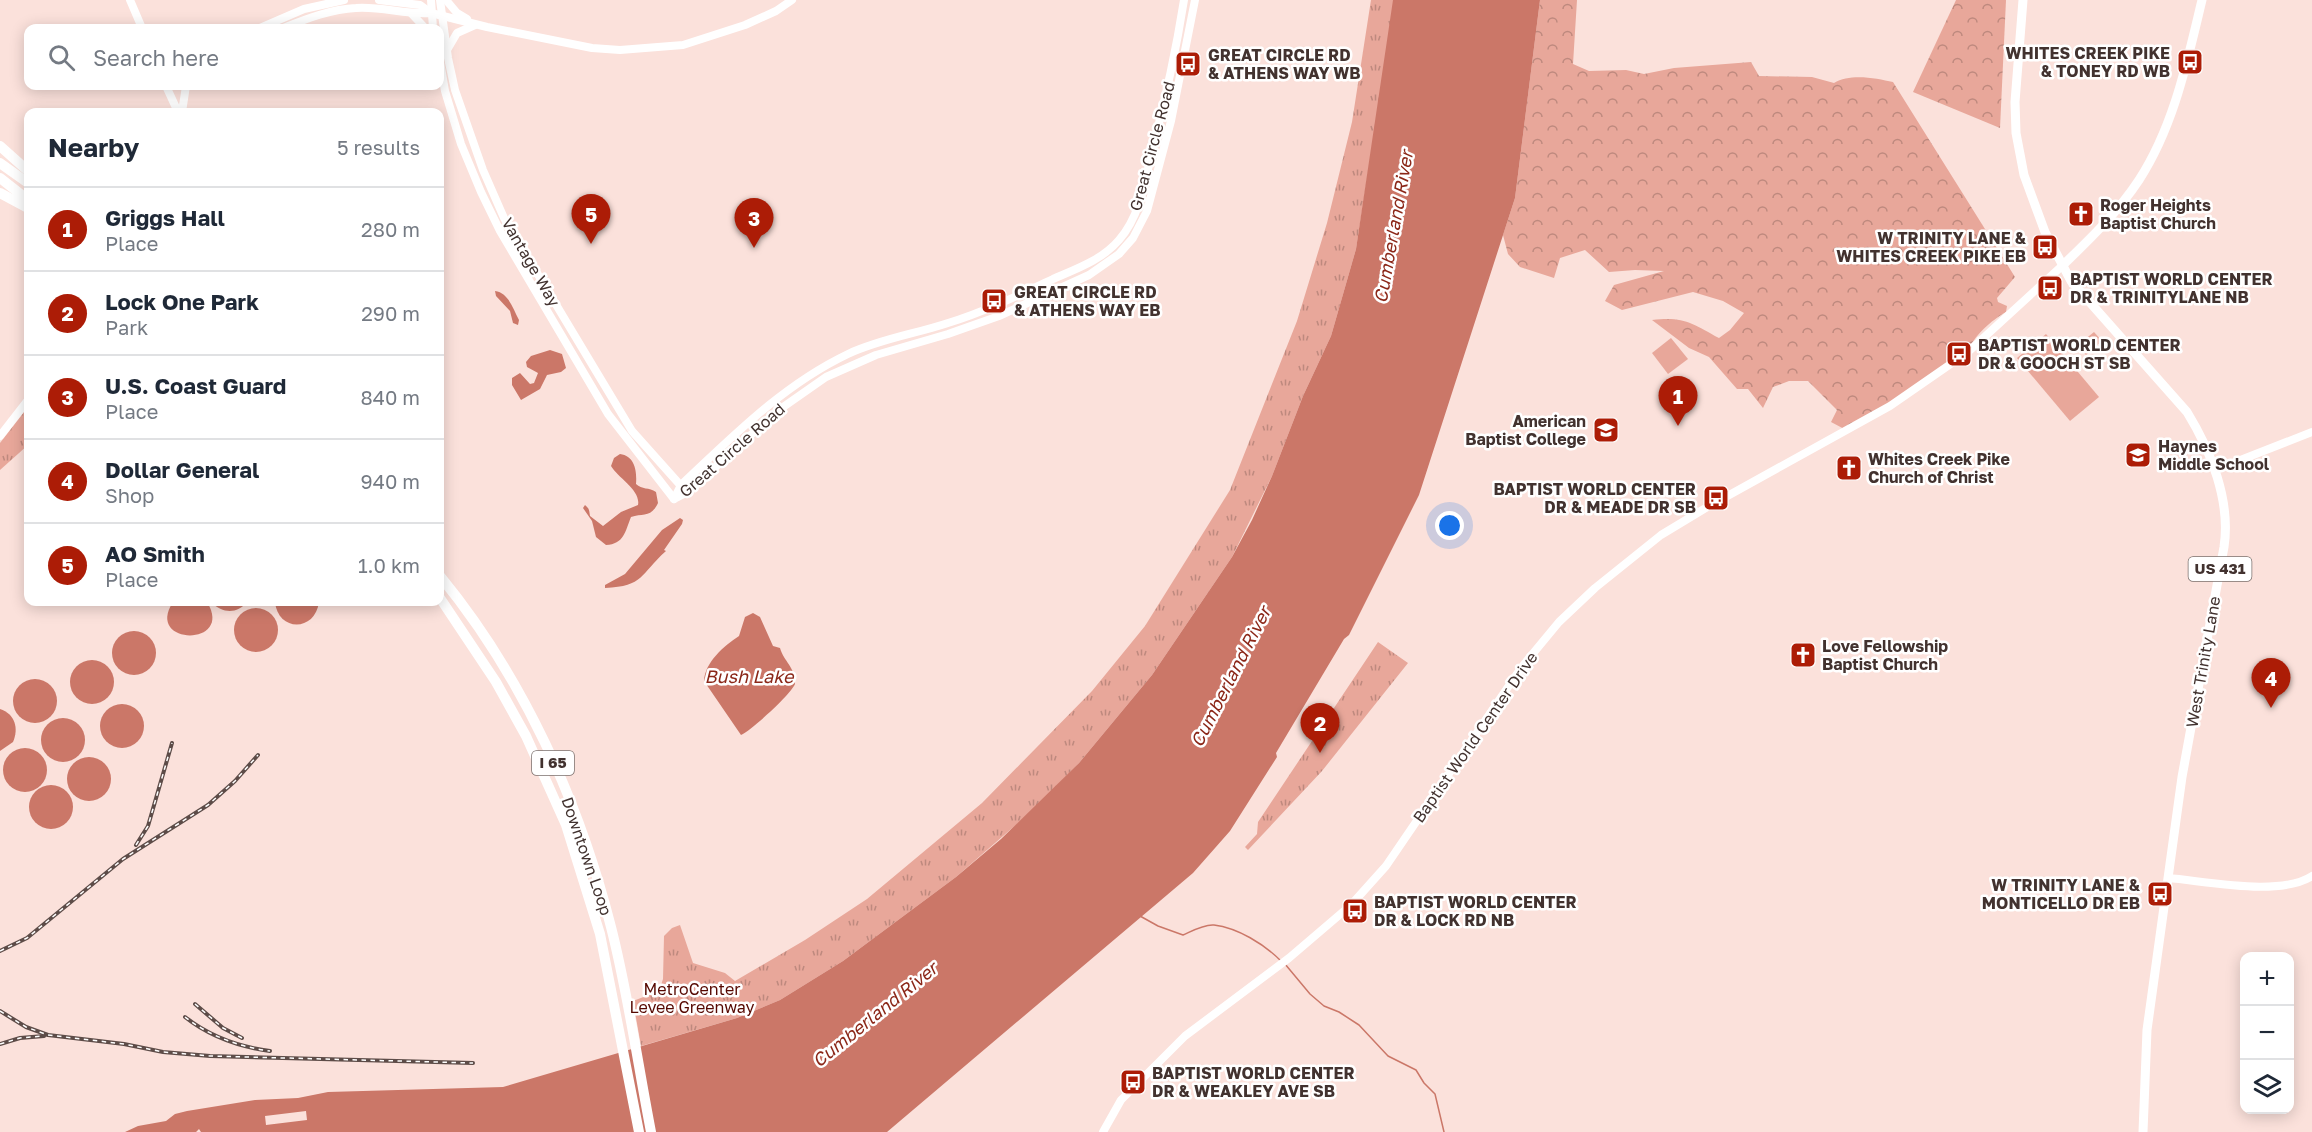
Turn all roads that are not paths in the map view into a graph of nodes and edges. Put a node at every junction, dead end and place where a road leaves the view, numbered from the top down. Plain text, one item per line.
1 (130, 0) edge
2 (344, 0) edge
3 (379, 0) edge
4 (419, 0) edge
5 (431, 0) edge
6 (440, 0) edge
7 (447, 0) edge
8 (792, 0) edge
9 (1184, 0) edge
10 (1195, 0) edge
11 (2023, 0) edge
12 (2202, 0) edge
13 (356, 4) edge
14 (411, 4) junction
15 (411, 13) junction
16 (431, 13) junction
17 (441, 16) junction
18 (140, 24) edge
19 (269, 24) edge
20 (293, 24) edge
21 (421, 24) edge
22 (432, 24) edge
23 (442, 24) edge
24 (476, 24) junction
25 (444, 34) edge
26 (447, 51) junction
27 (444, 80) edge
28 (168, 90) edge
29 (185, 90) edge
30 (178, 108) edge
31 (181, 108) edge
32 (0, 146) edge
33 (0, 163) edge
34 (24, 167) edge
35 (0, 178) edge
36 (24, 180) edge
37 (0, 193) edge
38 (24, 197) edge
39 (24, 206) edge
40 (2063, 265) junction
41 (24, 405) edge
42 (2312, 432) edge
43 (0, 436) edge
44 (2215, 470) junction
45 (681, 485) junction
46 (688, 492) junction
47 (674, 499) junction
48 (444, 581) edge
49 (444, 604) edge
50 (2312, 876) edge
51 (2168, 878) junction
52 (639, 1132) edge
53 (651, 1132) edge
54 (1103, 1132) edge
55 (2143, 1132) edge

1 - 18 street
2 - 19 street
3 - 14 street
4 - 14 street
5 - 16 street
6 - 17 street, Vantage Way
7 - 24 street
8 - 24 street
9 - 45 street, Great Circle Road
10 - 46 street, Great Circle Road
11 - 40 main road, West Trinity Lane
12 - 40 main road
13 - 15 street
13 - 20 street
14 - 16 street
15 - 16 street
15 - 21 street
16 - 17 street
16 - 22 street
17 - 23 street, Vantage Way
17 - 24 street
24 - 26 street
25 - 26 street, Vantage Way
26 - 45 street, Vantage Way
27 - 47 street, Vantage Way
28 - 30 street
29 - 31 street
32 - 34 highway
33 - 36 highway
35 - 38 highway
37 - 39 highway
40 - 44 main road, West Trinity Lane / US 431
40 - 54 street, Baptist World Center Drive
41 - 43 street
42 - 44 street
44 - 51 main road, West Trinity Lane / US 431
45 - 46 street, Vantage Way
45 - 47 street, Great Circle Road
46 - 47 street, Great Circle Road
48 - 53 highway, Downtown Loop / I 65
49 - 52 highway, Downtown Loop / I 65
50 - 51 street
51 - 55 main road, West Trinity Lane / US 431

